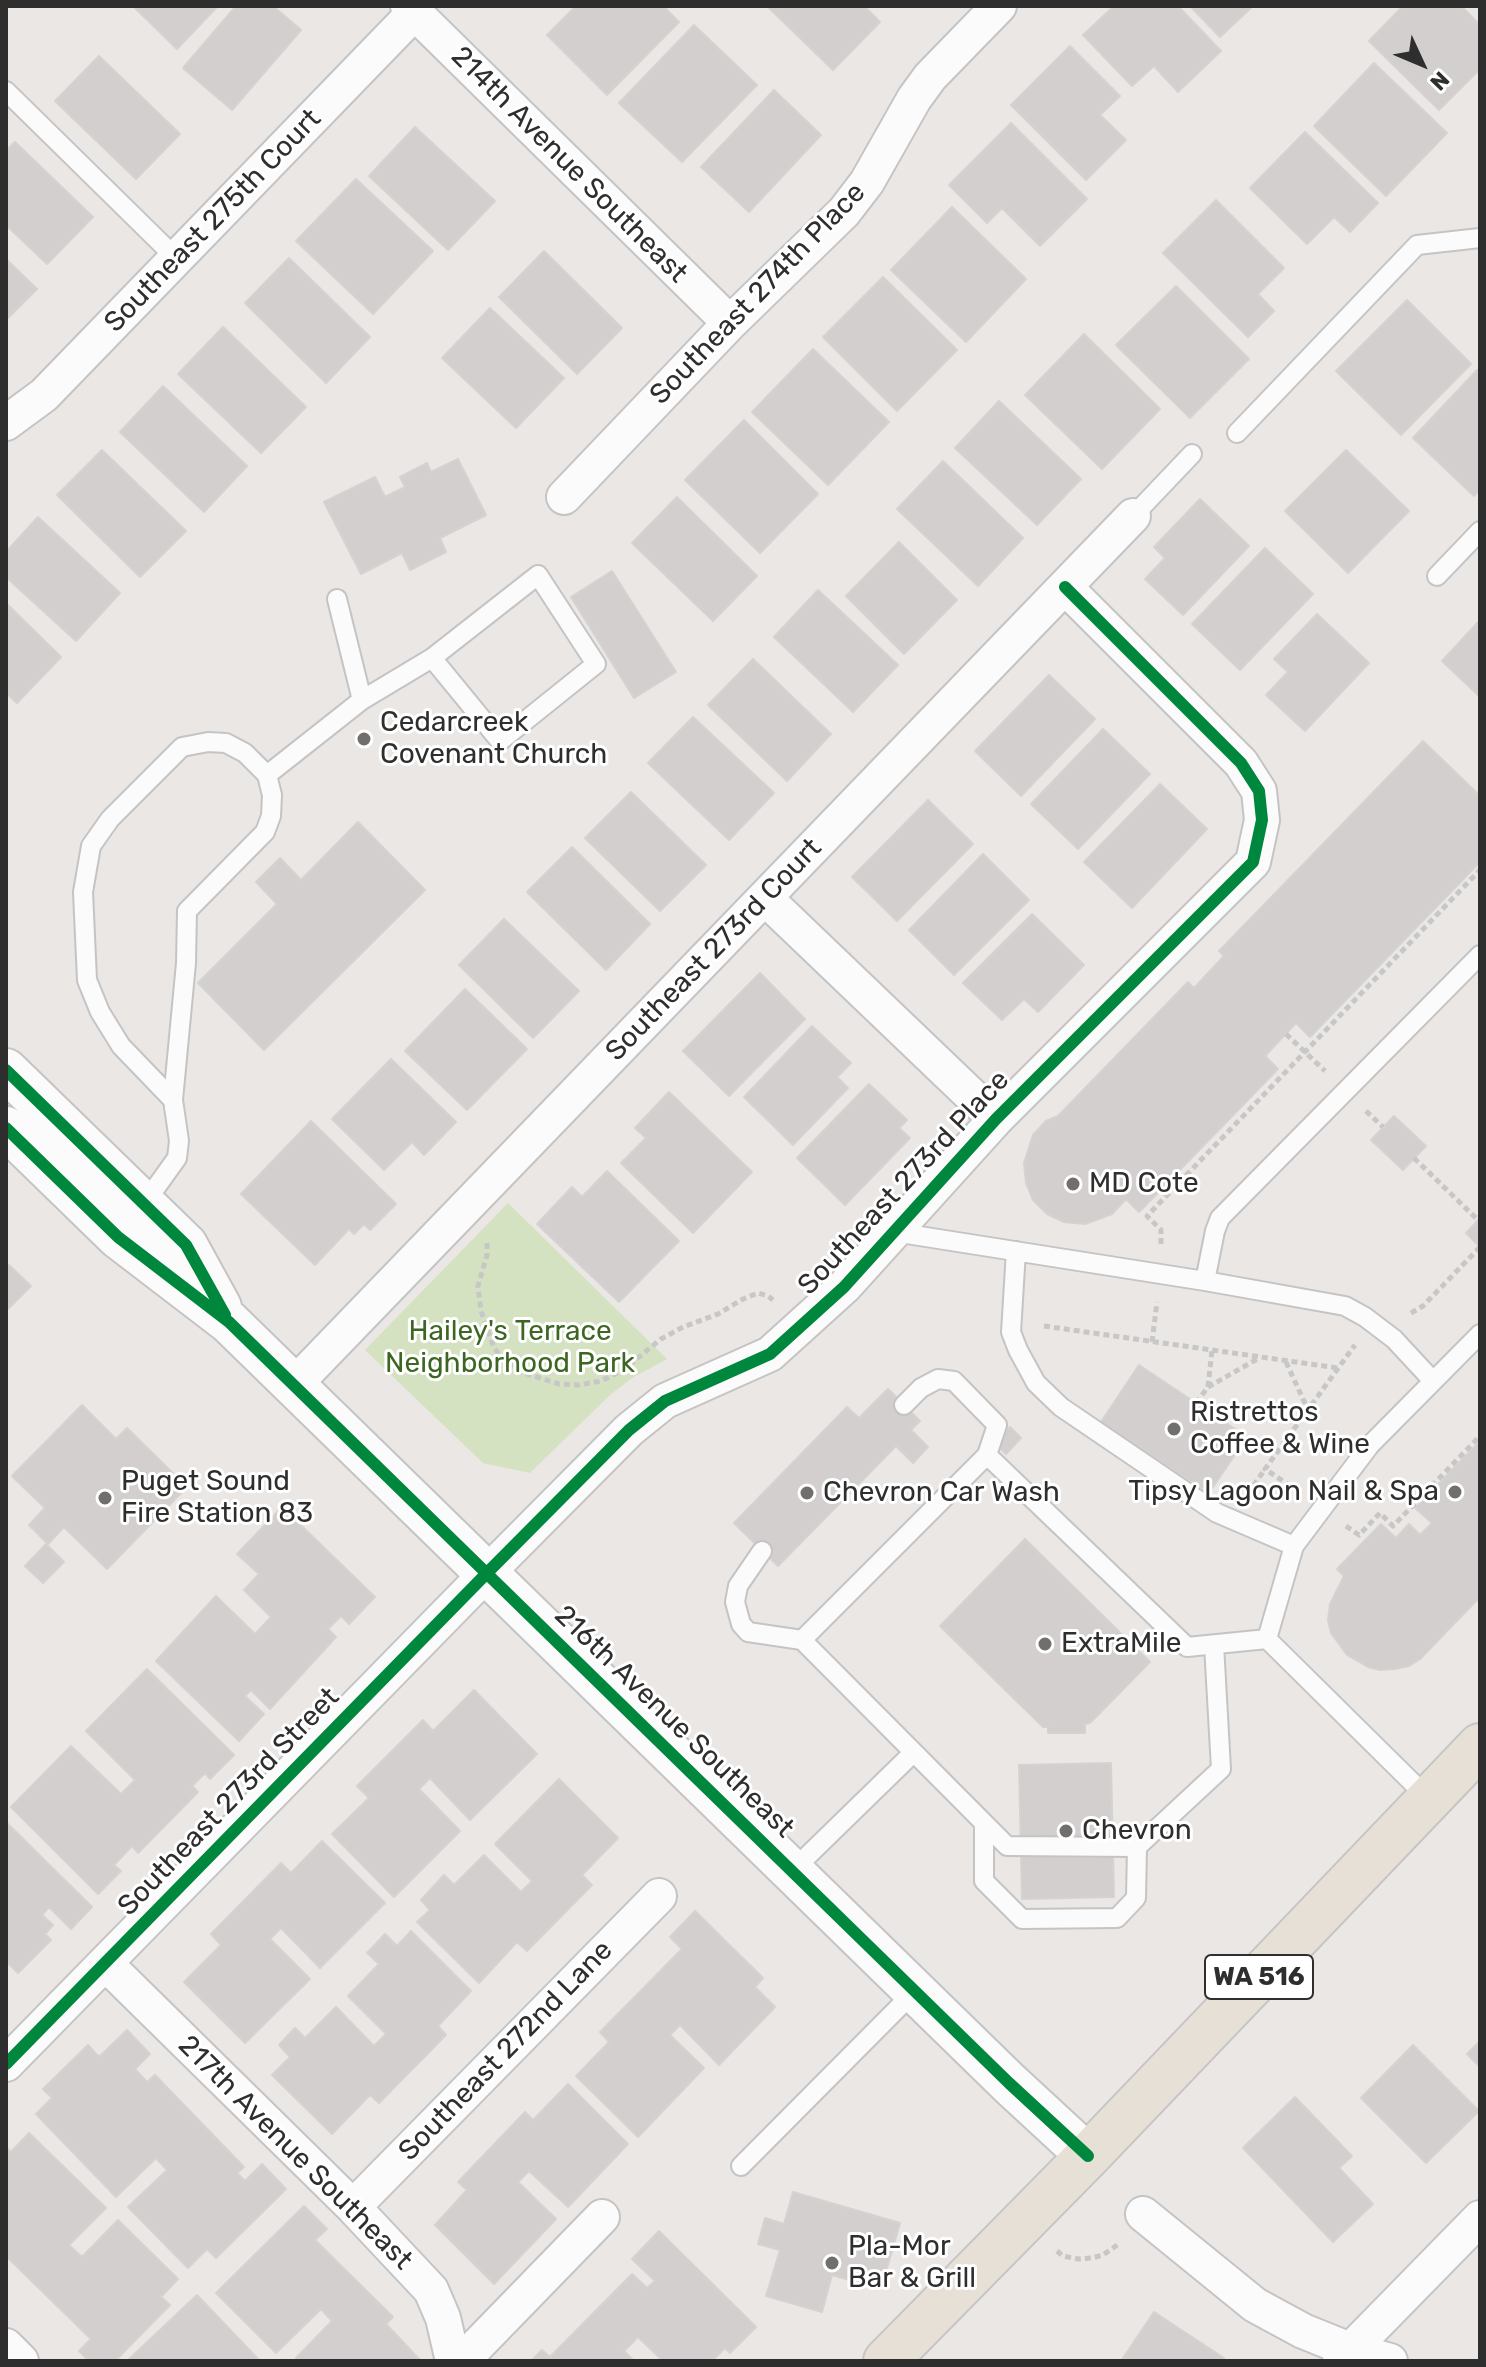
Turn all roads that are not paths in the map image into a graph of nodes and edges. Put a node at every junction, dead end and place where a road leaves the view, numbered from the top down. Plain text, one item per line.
1 (999, 6) edge
2 (412, 9) edge
3 (6, 91) edge
4 (1480, 238) edge
5 (176, 258) junction
6 (730, 323) junction
7 (6, 423) edge
8 (1237, 433) dead end
9 (1192, 454) dead end
10 (564, 497) dead end
11 (1133, 516) joint
12 (1480, 531) edge
13 (1437, 576) dead end
14 (1065, 587) junction
15 (337, 599) dead end
16 (432, 658) junction
17 (362, 700) junction
18 (267, 775) junction
19 (765, 898) junction
20 (1480, 955) edge
21 (6, 1070) edge
22 (173, 1100) junction
23 (996, 1119) junction
24 (6, 1128) edge
25 (144, 1204) junction
26 (894, 1232) junction
27 (1016, 1251) junction
28 (1205, 1281) junction
29 (229, 1322) junction
30 (1480, 1334) edge
31 (1433, 1381) junction
32 (294, 1385) junction
33 (904, 1405) dead end
34 (987, 1455) junction
35 (1294, 1546) junction
36 (762, 1551) dead end
37 (487, 1573) junction
38 (1267, 1639) junction
39 (802, 1640) junction
40 (1214, 1645) junction
41 (1480, 1746) edge
42 (913, 1753) junction
43 (1429, 1799) junction
44 (984, 1823) junction
45 (1137, 1847) junction
46 (792, 1871) junction
47 (659, 1896) dead end
48 (105, 1963) junction
49 (915, 1991) junction
50 (6, 2064) edge
51 (1088, 2156) junction
52 (741, 2166) dead end
53 (353, 2207) junction
54 (602, 2217) dead end
55 (1147, 2217) road end
56 (1480, 2218) edge
57 (6, 2346) edge
58 (1345, 2356) edge
59 (21, 2361) edge
60 (453, 2361) edge
61 (462, 2361) edge
62 (886, 2361) edge
63 (1390, 2361) edge

1 - 6 street, Southeast 274th Place
2 - 5 street, Southeast 275th Court
2 - 6 street, 214th Avenue Southeast
3 - 5 lane
4 - 8 lane
5 - 7 street, Southeast 275th Court
6 - 10 street, Southeast 274th Place
9 - 11 lane
11 - 14 street, Southeast 273rd Court
12 - 13 lane
14 - 19 street, Southeast 273rd Court
14 - 23 street, Southeast 273rd Place
15 - 17 lane
16 - 16 lane
16 - 17 lane
17 - 18 lane
18 - 22 lane
18 - 22 lane
19 - 23 street
19 - 32 street, Southeast 273rd Court
20 - 28 lane
21 - 25 street, 216th Avenue Southeast
22 - 25 lane
23 - 26 street, Southeast 273rd Place
24 - 29 street, 216th Avenue Southeast
25 - 29 street, 216th Avenue Southeast
26 - 27 lane
26 - 37 street, Southeast 273rd Place
27 - 28 lane
27 - 35 lane
28 - 31 lane
29 - 32 street, 216th Avenue Southeast
30 - 31 lane
31 - 35 lane
32 - 37 street, 216th Avenue Southeast
33 - 34 lane
34 - 39 lane
34 - 40 lane
35 - 38 lane
36 - 39 lane
37 - 46 street, 216th Avenue Southeast
37 - 48 street, Southeast 273rd Street
38 - 40 lane
38 - 43 lane
39 - 42 lane
40 - 45 lane
41 - 43 main road, WA 516
42 - 44 lane
42 - 46 lane
43 - 51 main road, WA 516
44 - 45 lane
44 - 45 lane
46 - 49 street, 216th Avenue Southeast
47 - 53 street, Southeast 272nd Lane
48 - 50 street, Southeast 273rd Street
48 - 53 street, 217th Avenue Southeast
49 - 51 street, 216th Avenue Southeast
49 - 52 lane
51 - 62 main road, WA 516
53 - 60 street, 217th Avenue Southeast
54 - 61 street
55 - 58 street
56 - 58 street
57 - 59 street
58 - 63 street

